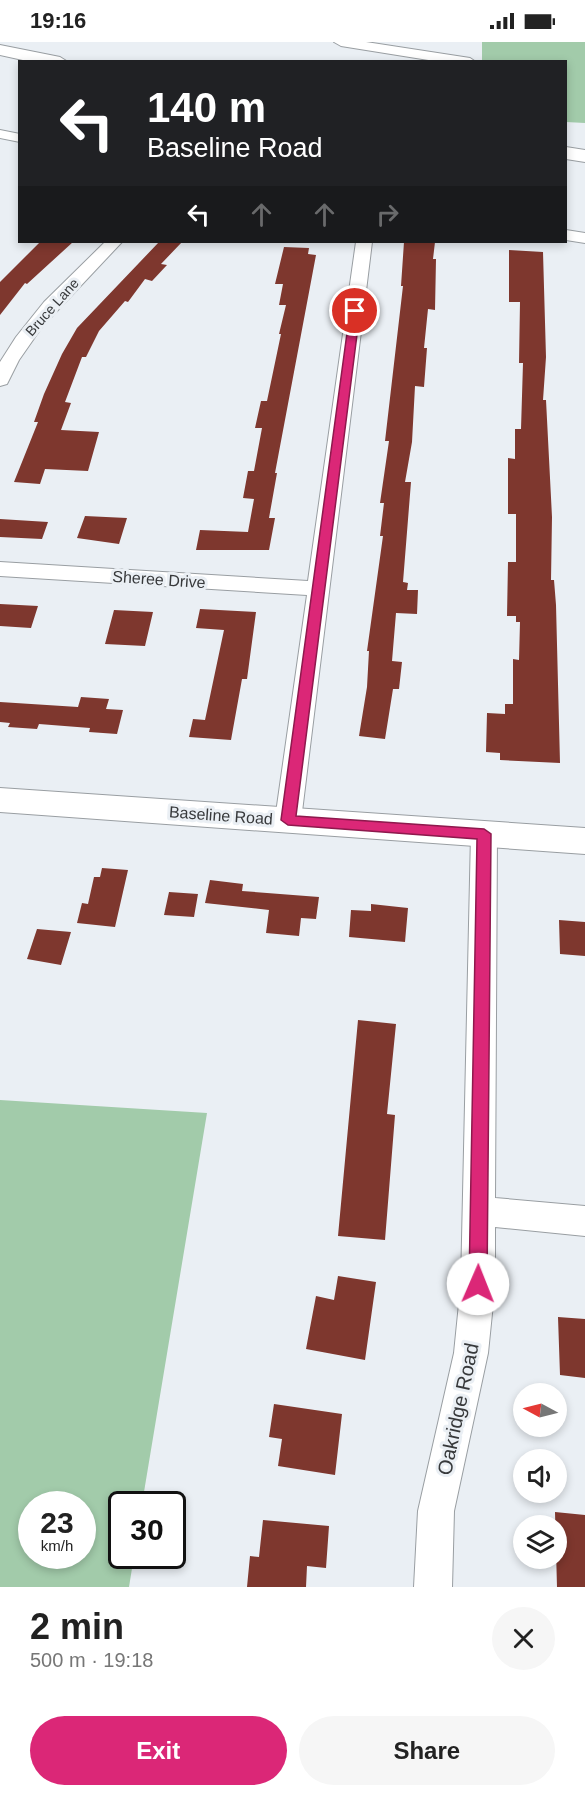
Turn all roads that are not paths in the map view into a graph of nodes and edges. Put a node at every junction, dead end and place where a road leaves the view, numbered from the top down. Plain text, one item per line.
1 (341, 42) edge
2 (377, 45) edge
3 (0, 50) edge
4 (0, 60) edge
5 (50, 60) edge
6 (459, 60) edge
7 (18, 64) edge
8 (0, 134) edge
9 (18, 138) edge
10 (567, 142) edge
11 (585, 145) edge
12 (567, 153) edge
13 (585, 156) edge
14 (567, 235) edge
15 (585, 238) edge
16 (113, 243) edge
17 (364, 243) edge
18 (0, 380) edge
19 (0, 568) edge
20 (318, 589) junction
21 (0, 800) edge
22 (288, 820) junction
23 (484, 834) junction
24 (585, 842) edge
25 (479, 1211) junction
26 (585, 1221) edge
27 (433, 1587) edge

1 - 2 street
2 - 6 street
3 - 5 street
4 - 7 street
8 - 9 street
10 - 11 street
12 - 13 street
14 - 15 street
16 - 18 street, Bruce Lane
17 - 20 street
19 - 20 street, Sheree Drive
20 - 22 street
21 - 22 street, Baseline Road
22 - 23 street, Baseline Road
23 - 24 street, Baseline Road
23 - 25 street, Oakridge Road
25 - 26 street
25 - 27 street, Oakridge Road

